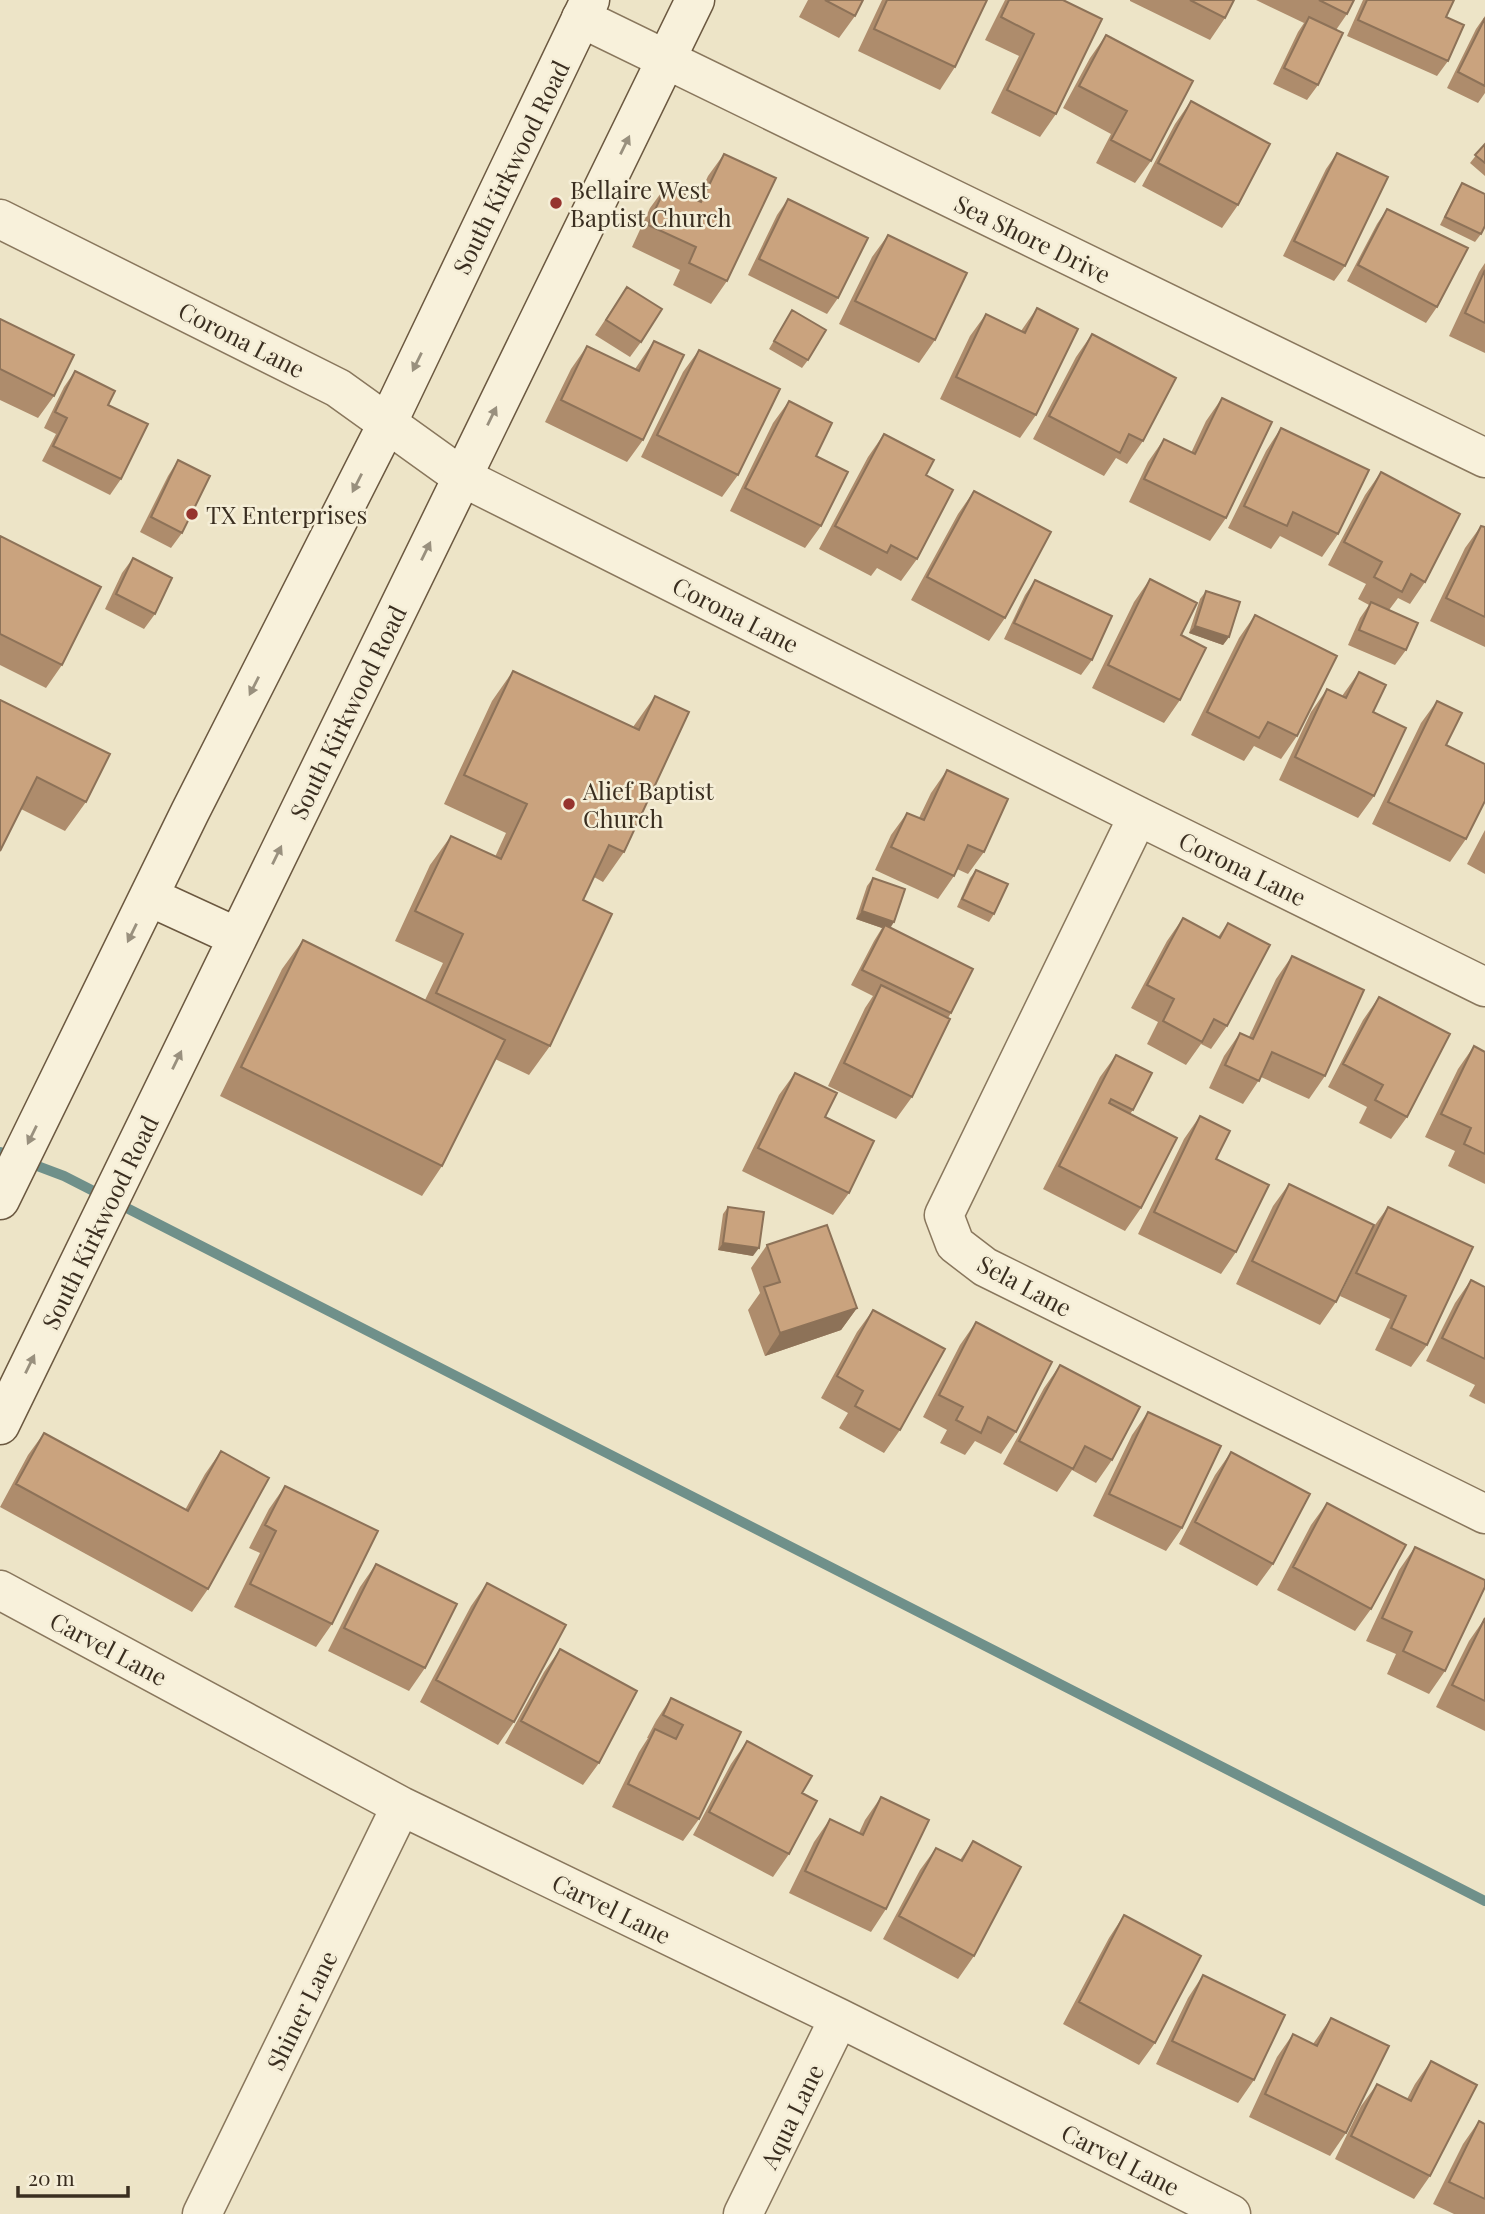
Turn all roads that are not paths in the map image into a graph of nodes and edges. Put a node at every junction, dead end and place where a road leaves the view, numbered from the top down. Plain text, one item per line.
1 (695, 0) edge
2 (586, 9) edge
3 (667, 60) junction
4 (0, 219) edge
5 (388, 422) junction
6 (1485, 458) edge
7 (463, 477) junction
8 (1138, 816) junction
9 (150, 897) junction
10 (237, 937) junction
11 (1485, 987) edge
12 (0, 1200) edge
13 (0, 1425) edge
14 (1485, 1514) edge
15 (0, 1590) edge
16 (401, 1806) junction
17 (839, 2018) junction
18 (202, 2214) edge
19 (743, 2214) edge
20 (1231, 2214) edge

1 - 3 street, South Kirkwood Road
2 - 3 street, Sea Shore Drive
2 -> 5 street, South Kirkwood Road
3 - 6 street, Sea Shore Drive
7 -> 3 street, South Kirkwood Road
4 - 5 street, Corona Lane
5 - 7 street, Corona Lane
5 -> 9 street, South Kirkwood Road
7 - 8 street, Corona Lane
10 -> 7 street, South Kirkwood Road
8 - 11 street, Corona Lane
8 - 14 street, Sela Lane
9 - 10 street
9 -> 12 street, South Kirkwood Road
13 -> 10 street, South Kirkwood Road
15 - 16 street, Carvel Lane
16 - 17 street, Carvel Lane
16 - 18 street, Shiner Lane
17 - 19 street, Aqua Lane
17 - 20 street, Carvel Lane

